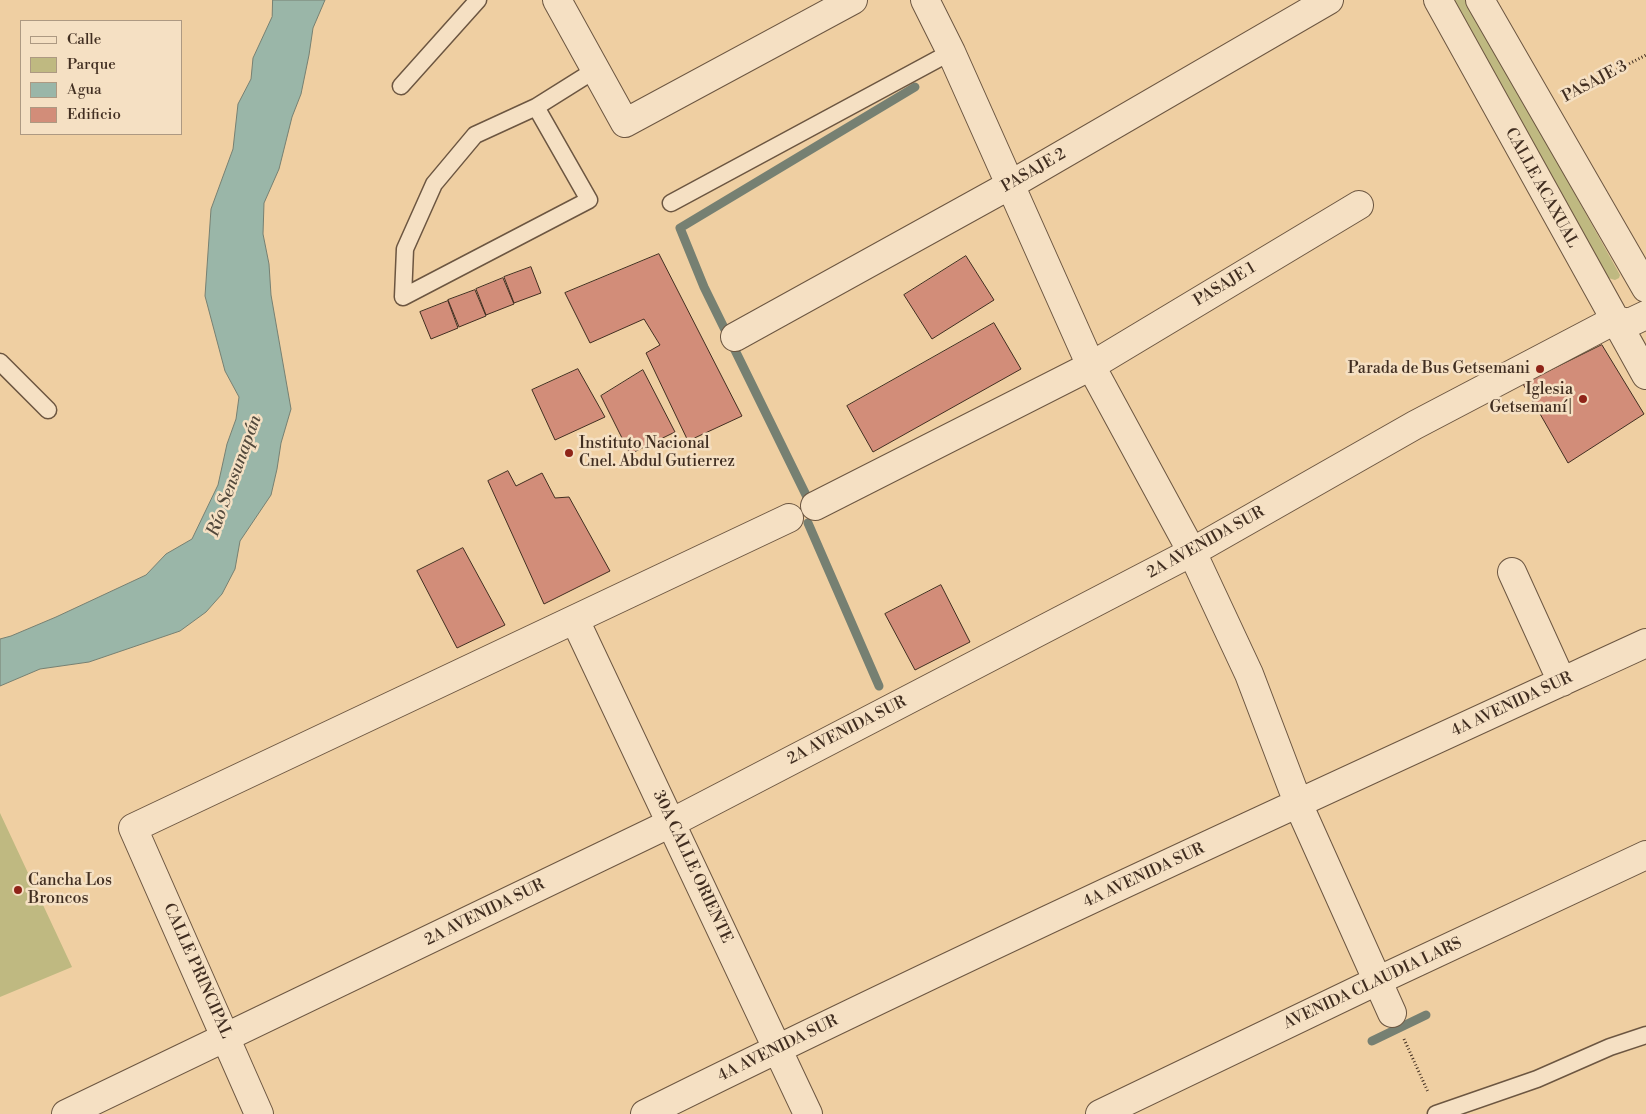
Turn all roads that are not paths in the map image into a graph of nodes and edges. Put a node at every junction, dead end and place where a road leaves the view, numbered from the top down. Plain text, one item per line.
1 (478, 0) edge
2 (557, 0) edge
3 (853, 0) edge
4 (1329, 0) edge
5 (1438, 0) edge
6 (1480, 0) edge
7 (928, 1) edge
8 (952, 52) junction
9 (595, 70) junction
10 (401, 86) dead end
11 (536, 106) junction
12 (1010, 184) junction
13 (670, 203) dead end
14 (1359, 205) dead end
15 (1644, 284) edge
16 (1646, 315) edge
17 (1615, 320) junction
18 (736, 337) dead end
19 (0, 362) edge
20 (1092, 366) junction
21 (1646, 375) edge
22 (48, 410) dead end
23 (815, 506) dead end
24 (789, 518) dead end
25 (1192, 552) junction
26 (1512, 572) dead end
27 (575, 620) junction
28 (1646, 643) edge
29 (1562, 682) junction
30 (1298, 803) junction
31 (671, 823) junction
32 (1646, 855) edge
33 (1377, 981) junction
34 (1392, 1013) dead end
35 (1646, 1035) edge
36 (227, 1037) junction
37 (777, 1049) junction
38 (66, 1114) edge
39 (259, 1114) edge
40 (646, 1114) edge
41 (808, 1114) edge
42 (1100, 1114) edge
43 (1437, 1114) edge

1 - 10 lane
2 - 9 street
3 - 9 street
4 - 12 street, PASAJE 2
5 - 17 street, CALLE ACAXUAL
6 - 15 street
7 - 8 street
8 - 12 street
8 - 13 lane
9 - 11 lane
11 - 11 lane
12 - 18 street, PASAJE 2
12 - 20 street
14 - 20 street, PASAJE 1
15 - 17 street
16 - 17 street
17 - 21 street, CALLE ACAXUAL
17 - 25 street, 2A AVENIDA SUR
19 - 22 lane
20 - 23 street, PASAJE 1
20 - 25 street
24 - 27 street
25 - 30 street
25 - 31 street, 2A AVENIDA SUR
26 - 29 street
27 - 31 street, 30A CALLE ORIENTE
27 - 36 street, CALLE PRINCIPAL
28 - 29 street, 4A AVENIDA SUR
29 - 30 street, 4A AVENIDA SUR
30 - 33 street
30 - 37 street, 4A AVENIDA SUR
31 - 36 street, 2A AVENIDA SUR
31 - 37 street, 30A CALLE ORIENTE
32 - 33 street, AVENIDA CLAUDIA LARS
33 - 34 street
33 - 42 street, AVENIDA CLAUDIA LARS
35 - 43 lane
36 - 38 street, 2A AVENIDA SUR
36 - 39 street, CALLE PRINCIPAL
37 - 40 street, 4A AVENIDA SUR
37 - 41 street, 30A CALLE ORIENTE

